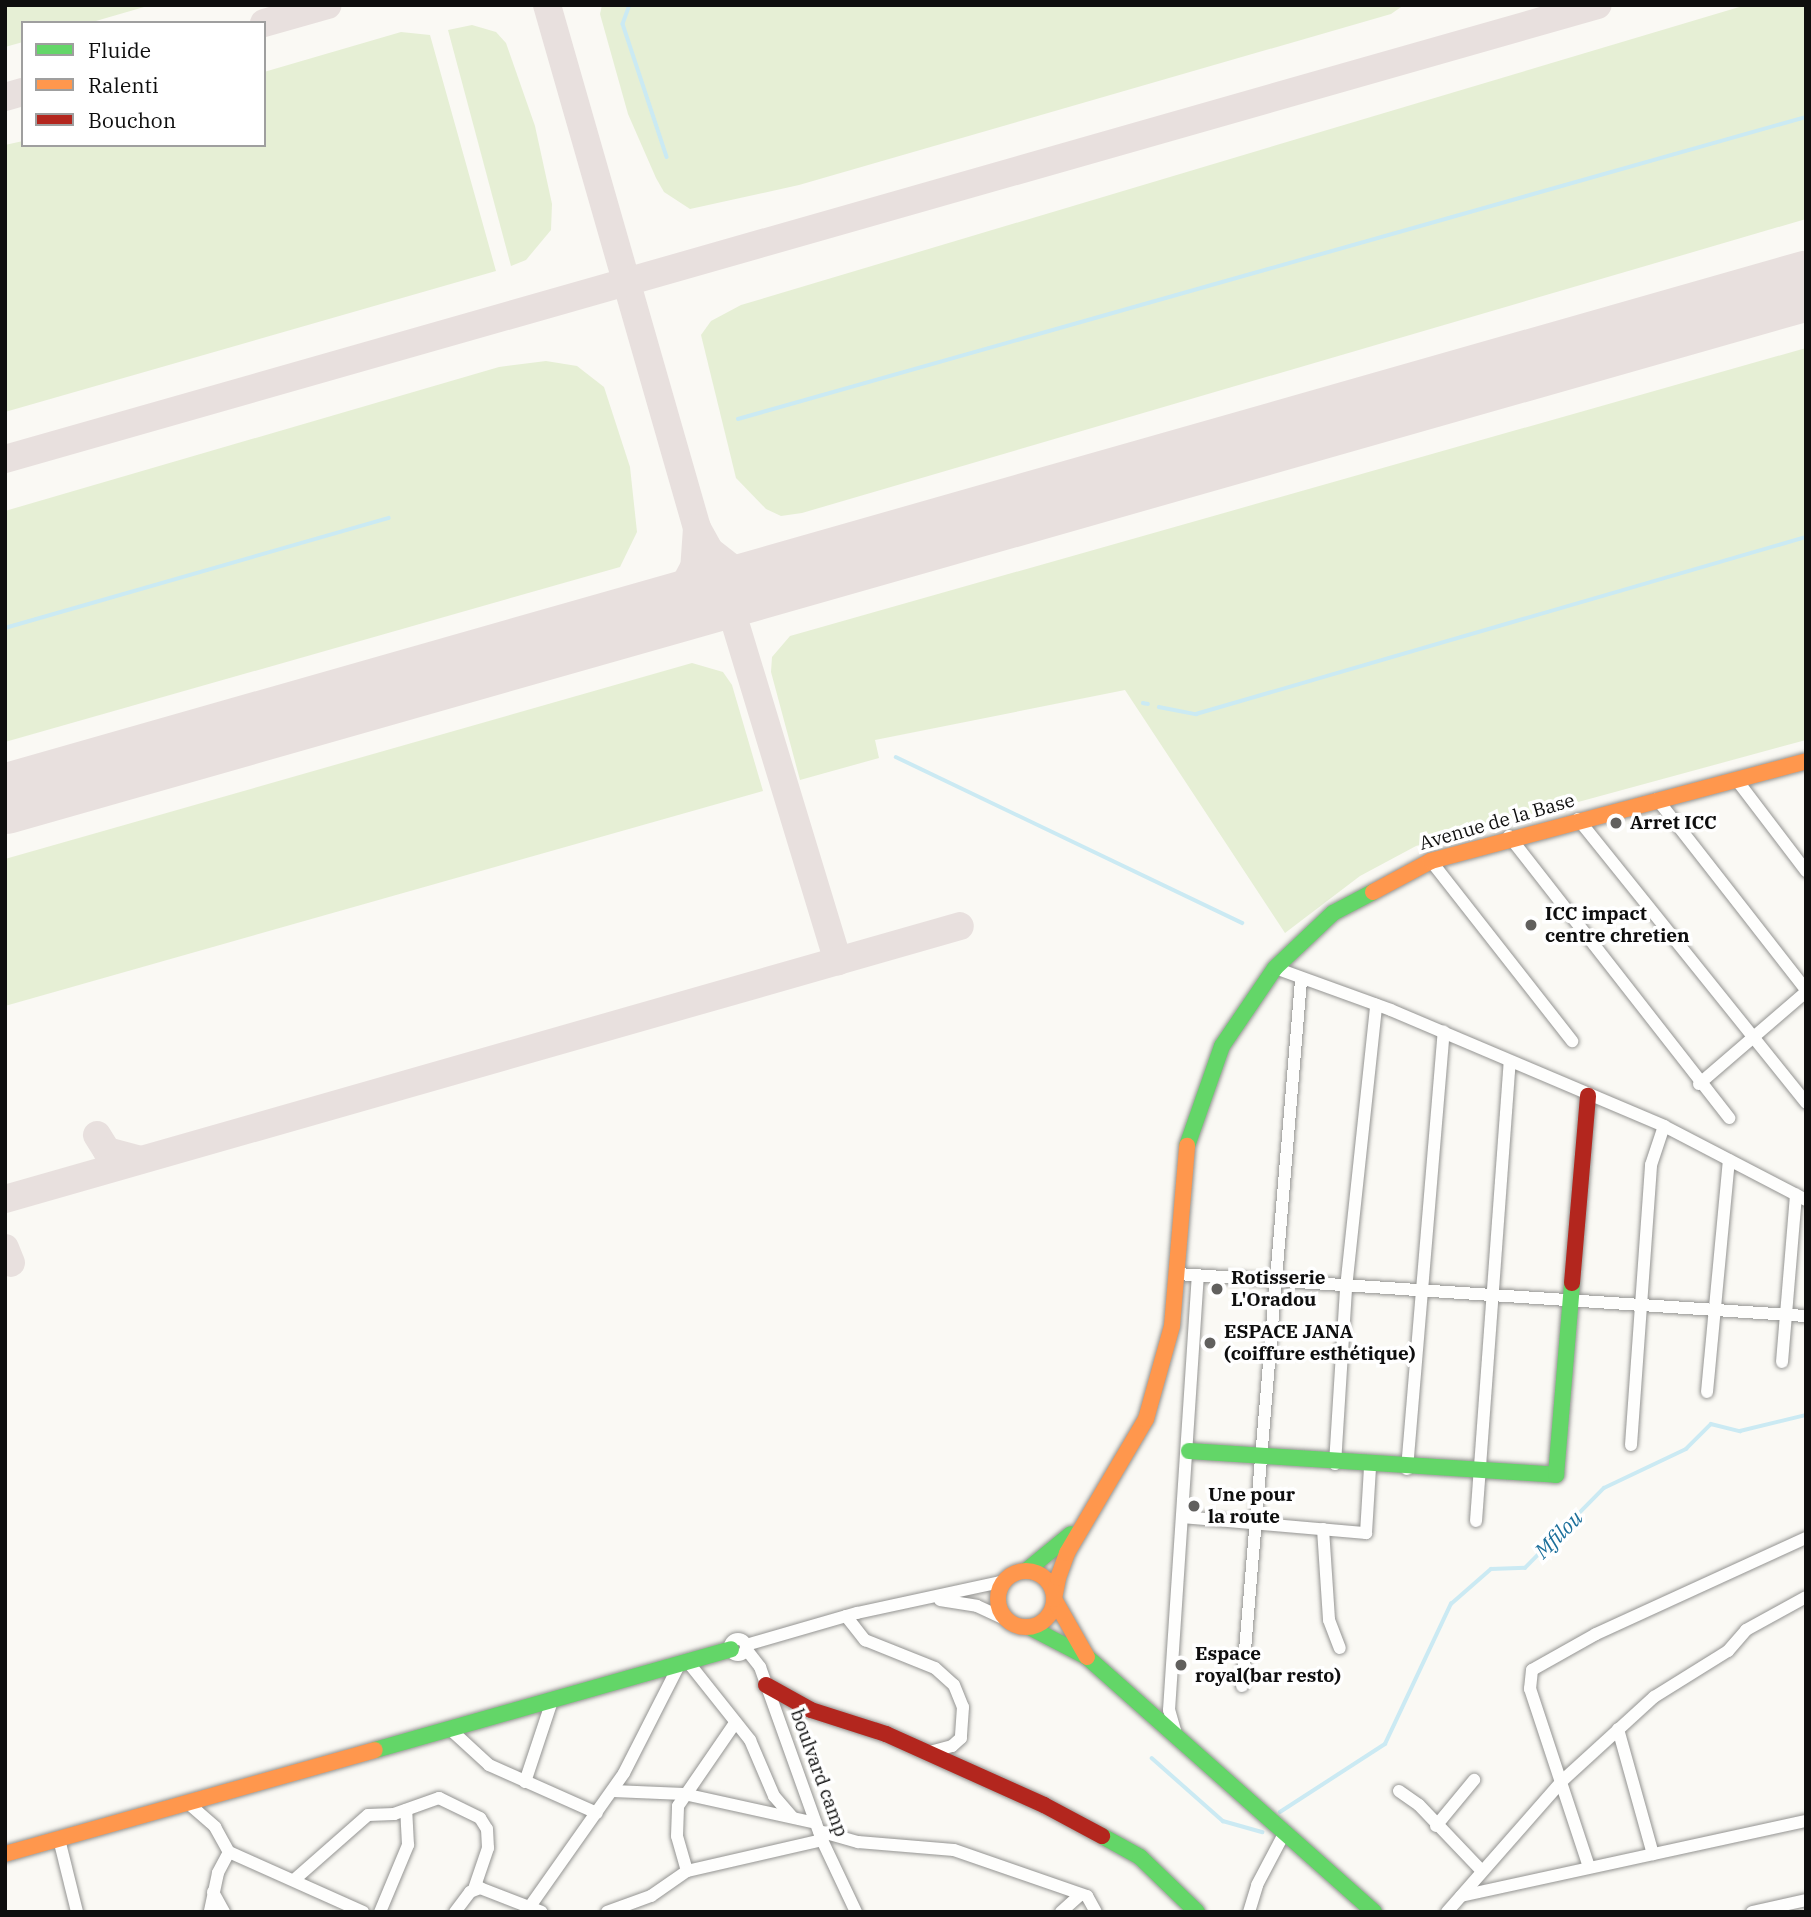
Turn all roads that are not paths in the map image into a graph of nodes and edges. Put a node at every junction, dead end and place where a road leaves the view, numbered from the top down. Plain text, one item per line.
1 (1806, 761) edge
2 (1736, 779) junction
3 (1657, 799) junction
4 (1578, 819) junction
5 (1509, 836) junction
6 (1431, 861) junction
7 (1806, 871) edge
8 (1275, 968) junction
9 (1301, 980) junction
10 (1806, 991) edge
11 (1376, 1005) junction
12 (1444, 1032) junction
13 (1750, 1037) junction
14 (1573, 1041) dead end
15 (1510, 1063) junction
16 (1699, 1084) junction
17 (1588, 1096) junction
18 (1806, 1103) edge
19 (1729, 1118) dead end
20 (1664, 1126) junction
21 (1729, 1160) junction
22 (1801, 1197) edge
23 (1178, 1274) junction
24 (1198, 1276) junction
25 (1278, 1282) junction
26 (1346, 1288) junction
27 (1422, 1293) junction
28 (1493, 1297) junction
29 (1571, 1303) junction
30 (1644, 1307) junction
31 (1718, 1311) junction
32 (1787, 1315) junction
33 (1806, 1316) edge
34 (1782, 1362) dead end
35 (1707, 1392) dead end
36 (1631, 1445) dead end
37 (1189, 1451) junction
38 (1262, 1459) junction
39 (1335, 1464) junction
40 (1370, 1467) junction
41 (1407, 1469) junction
42 (1482, 1469) junction
43 (1182, 1517) junction
44 (1088, 1518) junction
45 (1476, 1521) dead end
46 (1256, 1523) junction
47 (1323, 1529) junction
48 (1806, 1538) edge
49 (1026, 1571) junction
50 (1005, 1581) junction
51 (930, 1598) junction
52 (1054, 1599) junction
53 (1803, 1599) edge
54 (1806, 1613) edge
55 (846, 1616) junction
56 (1010, 1622) junction
57 (1029, 1627) junction
58 (741, 1648) junction
59 (1340, 1648) dead end
60 (1087, 1657) junction
61 (683, 1664) junction
62 (766, 1685) junction
63 (1242, 1686) dead end
64 (552, 1701) junction
65 (734, 1723) junction
66 (1618, 1729) junction
67 (452, 1730) junction
68 (1176, 1734) junction
69 (926, 1753) junction
70 (1474, 1780) dead end
71 (1562, 1781) junction
72 (525, 1782) junction
73 (613, 1791) junction
74 (1399, 1791) dead end
75 (684, 1794) junction
76 (188, 1804) junction
77 (406, 1810) junction
78 (597, 1813) junction
79 (792, 1817) junction
80 (1806, 1821) edge
81 (1436, 1826) junction
82 (819, 1831) junction
83 (1284, 1832) junction
84 (60, 1839) junction
85 (229, 1852) junction
86 (5, 1854) edge
87 (1653, 1854) junction
88 (1589, 1867) junction
89 (1481, 1870) junction
90 (687, 1871) junction
91 (294, 1880) junction
92 (474, 1889) junction
93 (213, 1892) junction
94 (1079, 1896) junction
95 (1461, 1896) junction
96 (1806, 1900) edge
97 (528, 1909) edge
98 (77, 1912) edge
99 (210, 1912) edge
100 (225, 1912) edge
101 (363, 1912) edge
102 (380, 1912) edge
103 (456, 1912) edge
104 (542, 1912) edge
105 (607, 1912) edge
106 (856, 1912) edge
107 (1061, 1912) edge
108 (1096, 1912) edge
109 (1197, 1912) edge
110 (1249, 1912) edge
111 (1374, 1912) edge
112 (1447, 1912) edge
113 (1752, 1912) edge

1 - 2 main road, Avenue de la Base
2 - 3 main road, Avenue de la Base
2 - 7 street
3 - 4 main road, Avenue de la Base
3 - 10 street
4 - 5 main road, Avenue de la Base
4 - 13 street
5 - 6 main road, Avenue de la Base
5 - 16 street
6 - 8 main road, Avenue de la Base
6 - 14 street
8 - 9 street
8 - 23 main road, Avenue de la Base
9 - 11 street
9 - 25 street
10 - 13 street
11 - 12 street
11 - 26 street
12 - 15 street
12 - 27 street
13 - 16 street
13 - 18 street
15 - 17 street
15 - 28 street
16 - 19 street
17 - 20 street
17 - 29 main road
20 - 21 street
20 - 30 street
21 - 22 street
21 - 31 street
22 - 32 street
23 - 24 street
23 - 44 main road, Avenue de la Base
24 - 25 street
24 - 37 street
25 - 26 street
25 - 38 street
26 - 27 street
26 - 39 street
27 - 28 street
27 - 41 street
28 - 29 street
28 - 42 street
29 - 30 street
29 - 42 main road
30 - 31 street
30 - 36 street
31 - 32 street
31 - 35 street
32 - 33 street
32 - 34 street
37 - 38 main road
37 - 43 street
38 - 39 main road
38 - 46 street
39 - 40 main road
40 - 41 main road
40 - 47 street
41 - 42 main road
42 - 45 street
43 - 46 street
43 - 68 street
44 - 49 main road, Avenue de la Base
44 - 52 main road, Avenue de la Base
46 - 47 street
46 - 63 street
47 - 59 street
48 - 71 street
49 - 50 main road
49 - 52 main road
50 - 51 street
50 - 56 main road
51 - 55 street
51 - 56 street
52 - 57 main road
52 - 60 main road
53 - 54 street
53 - 66 street
55 - 58 street
55 - 69 street
56 - 57 main road
57 - 60 main road
58 - 61 main road
58 - 62 street, boulvard camp
60 - 68 main road
61 - 64 main road
61 - 65 street
61 - 73 street
62 - 69 main road
62 - 82 street, boulvard camp
64 - 67 main road
64 - 72 street
65 - 75 street
65 - 79 street
66 - 71 street
66 - 87 street
67 - 72 street
67 - 76 main road
68 - 83 main road
69 - 109 main road
70 - 81 street
71 - 88 street
71 - 89 street
72 - 78 street
73 - 75 street
73 - 78 street
74 - 81 street
75 - 79 street
75 - 90 street
76 - 84 main road
76 - 85 street
77 - 91 street
77 - 92 street
77 - 102 street
78 - 97 street
79 - 82 street
80 - 87 street
81 - 89 street
82 - 90 street
82 - 94 street
82 - 106 street, boulvard camp
83 - 110 street
83 - 111 main road
84 - 86 main road
84 - 98 street
85 - 91 street
85 - 93 street
87 - 88 street
88 - 95 street
89 - 95 street
90 - 105 street
91 - 101 street
92 - 97 street
92 - 103 street
93 - 99 street
93 - 100 street
94 - 107 street
94 - 108 street
95 - 112 street
96 - 113 street
97 - 104 street

